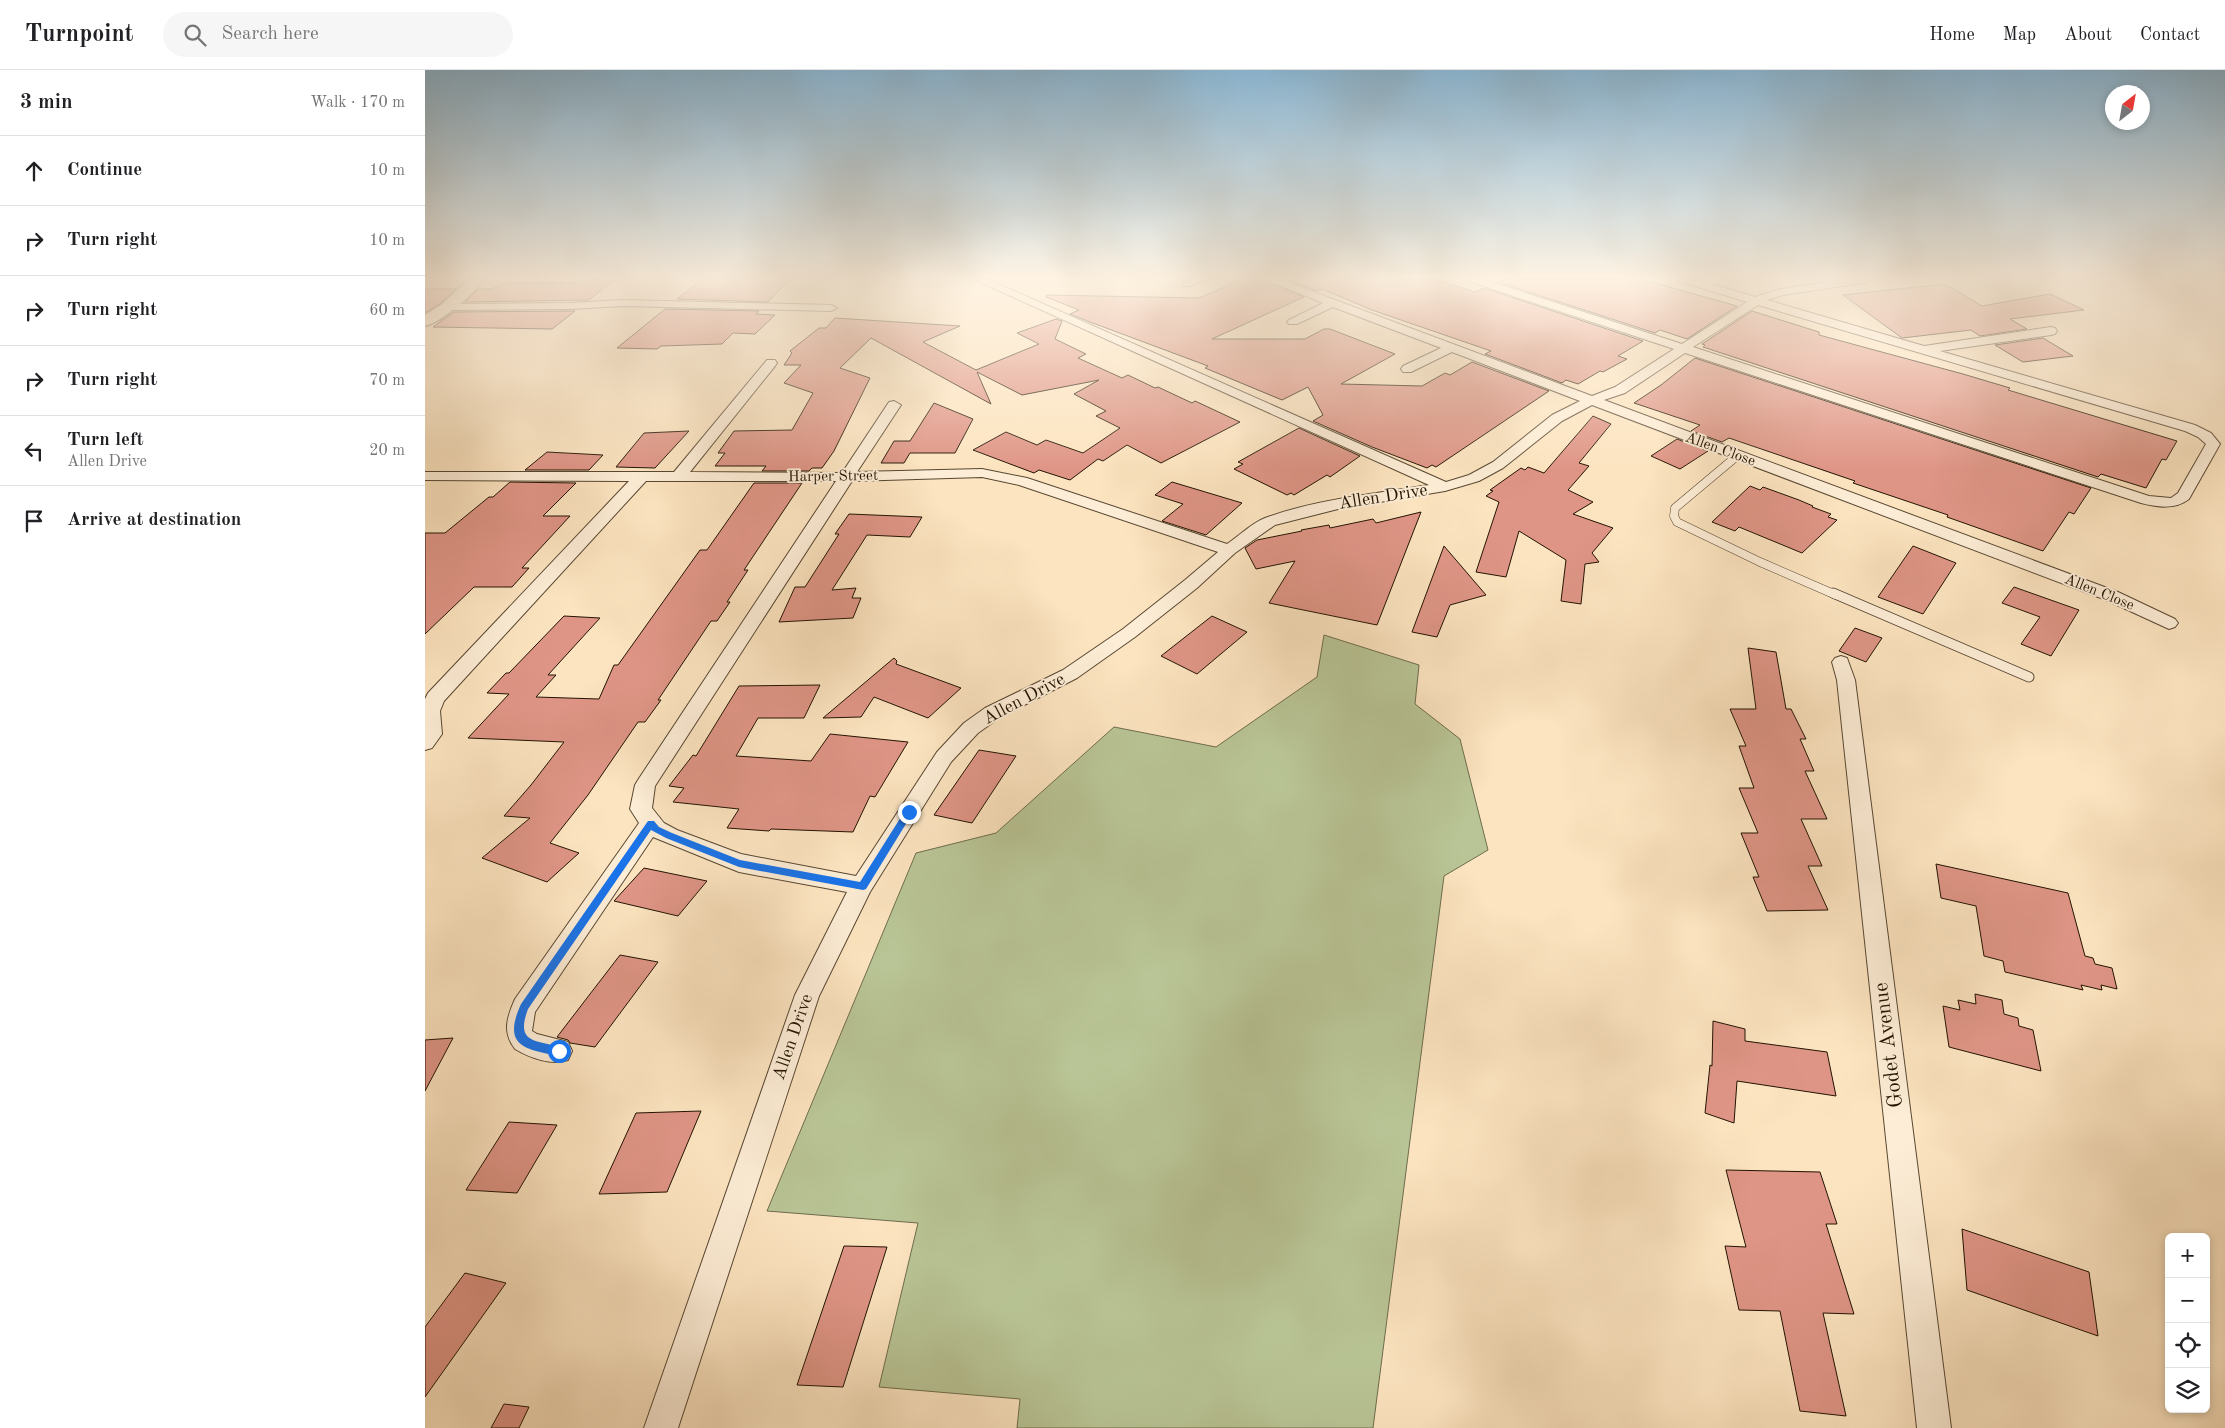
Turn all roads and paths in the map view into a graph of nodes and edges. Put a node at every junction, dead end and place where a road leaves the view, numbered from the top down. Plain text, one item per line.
1 (1120, 342) edge
2 (1436, 342) edge
3 (1666, 342) edge
4 (1692, 342) edge
5 (1895, 342) edge
6 (1976, 342) edge
7 (1451, 348) junction
8 (1683, 348) junction
9 (1921, 350) junction
10 (771, 363) dead end
11 (1407, 369) dead end
12 (1590, 401) junction
13 (895, 405) dead end
14 (1737, 456) junction
15 (425, 476) edge
16 (642, 476) junction
17 (679, 476) junction
18 (845, 477) junction
19 (1445, 487) junction
20 (1229, 550) junction
21 (2169, 623) dead end
22 (1841, 662) dead end
23 (2029, 677) dead end
24 (425, 743) edge
25 (651, 823) junction
26 (863, 886) junction
27 (559, 1051) dead end
28 (661, 1428) edge
29 (1934, 1428) edge

1 - 19 street
2 - 7 street, Allen Close
3 - 8 street
4 - 8 street, Allen Drive
5 - 9 street
6 - 9 street
7 - 11 street
7 - 12 street, Allen Close
8 - 9 street
8 - 12 street, Allen Drive
10 - 17 street
12 - 14 street, Allen Close
12 - 19 street, Allen Drive
13 - 18 street
14 - 21 street, Allen Close
14 - 23 lane
15 - 16 street, Harper Street
16 - 17 street, Harper Street
16 - 24 street
17 - 18 street, Harper Street
18 - 20 street, Harper Street
18 - 25 street
19 - 20 street, Allen Drive
20 - 26 street, Allen Drive
22 - 29 street, Godet Avenue
25 - 26 street
25 - 27 street
26 - 28 street, Allen Drive

